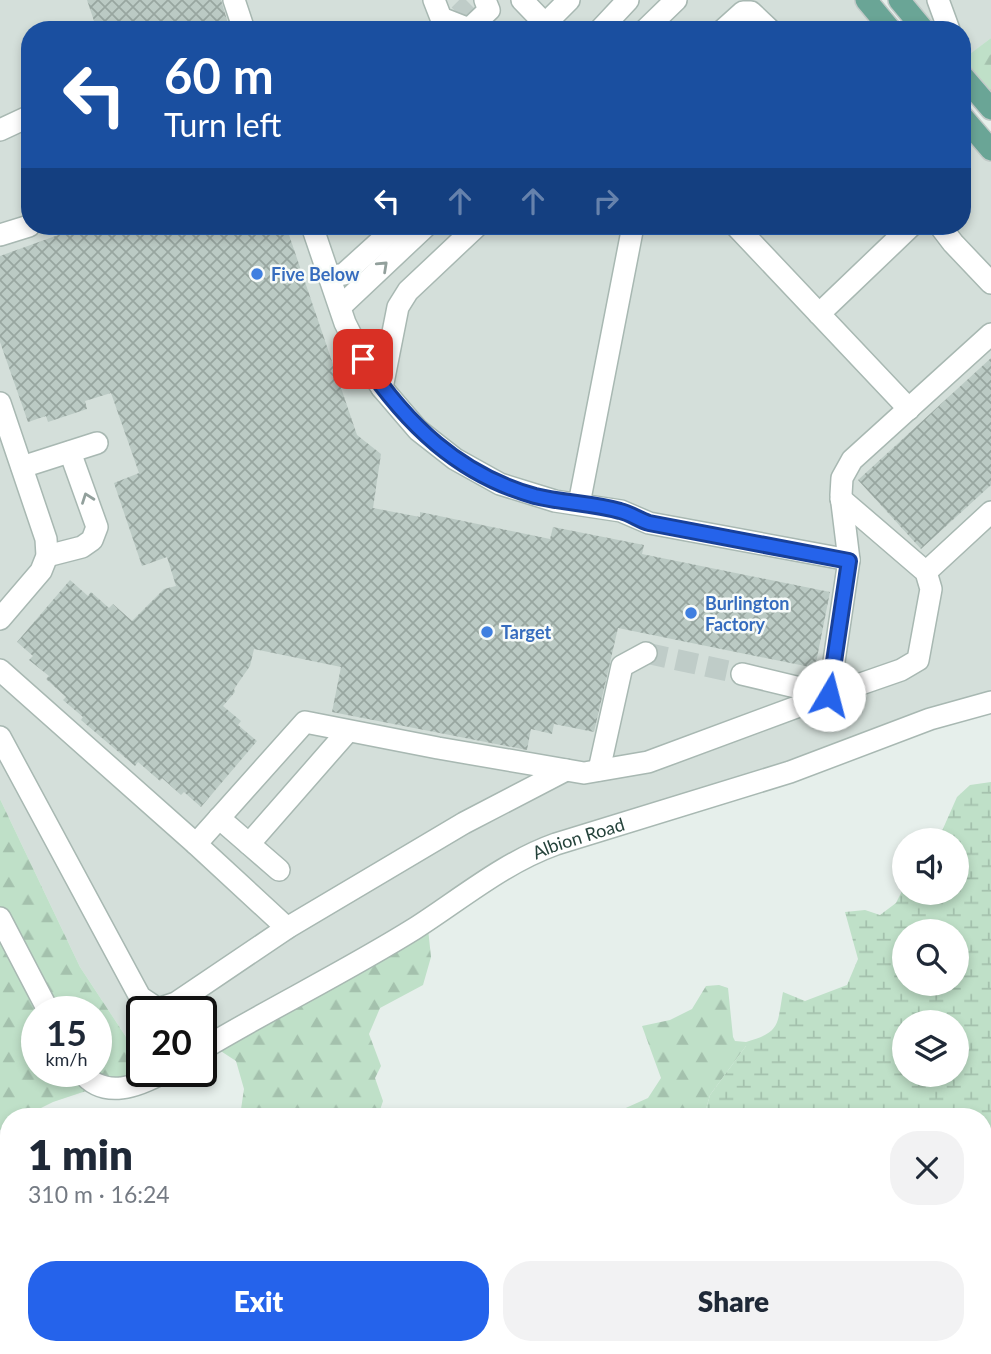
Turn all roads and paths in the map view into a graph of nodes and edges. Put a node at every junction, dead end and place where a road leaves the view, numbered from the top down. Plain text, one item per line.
1 (234, 0) edge
2 (522, 0) edge
3 (569, 0) edge
4 (628, 0) edge
5 (676, 0) edge
6 (866, 0) edge
7 (899, 0) edge
8 (940, 1) edge
9 (241, 21) edge
10 (542, 21) edge
11 (553, 21) edge
12 (608, 21) edge
13 (654, 21) edge
14 (733, 21) edge
15 (761, 21) edge
16 (884, 21) edge
17 (916, 21) edge
18 (946, 21) edge
19 (971, 84) edge
20 (991, 109) edge
21 (21, 120) edge
22 (971, 127) edge
23 (0, 130) edge
24 (991, 150) edge
25 (21, 228) edge
26 (0, 235) edge
27 (315, 235) edge
28 (387, 235) edge
29 (416, 235) edge
30 (467, 235) edge
31 (631, 235) edge
32 (748, 235) edge
33 (902, 235) edge
34 (947, 235) edge
35 (329, 277) junction
36 (991, 283) edge
37 (340, 307) junction
38 (820, 314) junction
39 (991, 334) edge
40 (382, 388) junction
41 (0, 403) edge
42 (909, 409) junction
43 (97, 443) dead end
44 (70, 452) junction
45 (22, 467) junction
46 (841, 499) junction
47 (579, 504) junction
48 (991, 512) edge
49 (47, 556) junction
50 (849, 561) junction
51 (926, 572) junction
52 (0, 620) edge
53 (646, 653) dead end
54 (742, 674) tunnel mouth
55 (4, 682) edge
56 (829, 695) junction
57 (991, 702) edge
58 (348, 731) junction
59 (0, 737) edge
60 (566, 770) junction
61 (599, 770) junction
62 (219, 818) junction
63 (196, 844) junction
64 (249, 844) junction
65 (279, 870) dead end
66 (0, 918) edge
67 (287, 928) junction
68 (41, 996) edge
69 (217, 1041) edge
70 (106, 1087) edge
71 (126, 1087) edge

1 - 9 street
2 - 10 street
3 - 11 street
4 - 12 street
5 - 13 street
6 - 16 main road
7 - 17 main road
8 - 18 street
14 - 15 street
19 - 20 main road
21 - 23 street
22 - 24 main road
25 - 26 street
27 - 35 street
28 - 35 street
37 -> 29 street
30 - 40 street
31 - 47 street
32 - 38 street
33 - 38 street
34 - 36 street
35 - 37 street
37 - 40 street
38 - 42 street
39 - 42 street
40 - 47 street
41 - 45 street
42 - 46 street
43 - 44 street
44 - 45 street
49 -> 44 street
45 - 49 street
46 - 50 street
46 - 51 street
47 - 50 street
48 - 51 street
49 - 52 street
50 - 56 street
51 - 56 street
53 - 61 street
54 - 56 street
55 - 63 street
56 - 61 street
57 - 69 street, Albion Road
58 - 60 street
58 - 62 street
58 - 64 street
59 - 67 street
60 - 61 street
60 - 67 street
62 - 63 street
62 - 64 street
63 - 67 street
64 - 65 street
66 - 68 street
70 - 71 street

